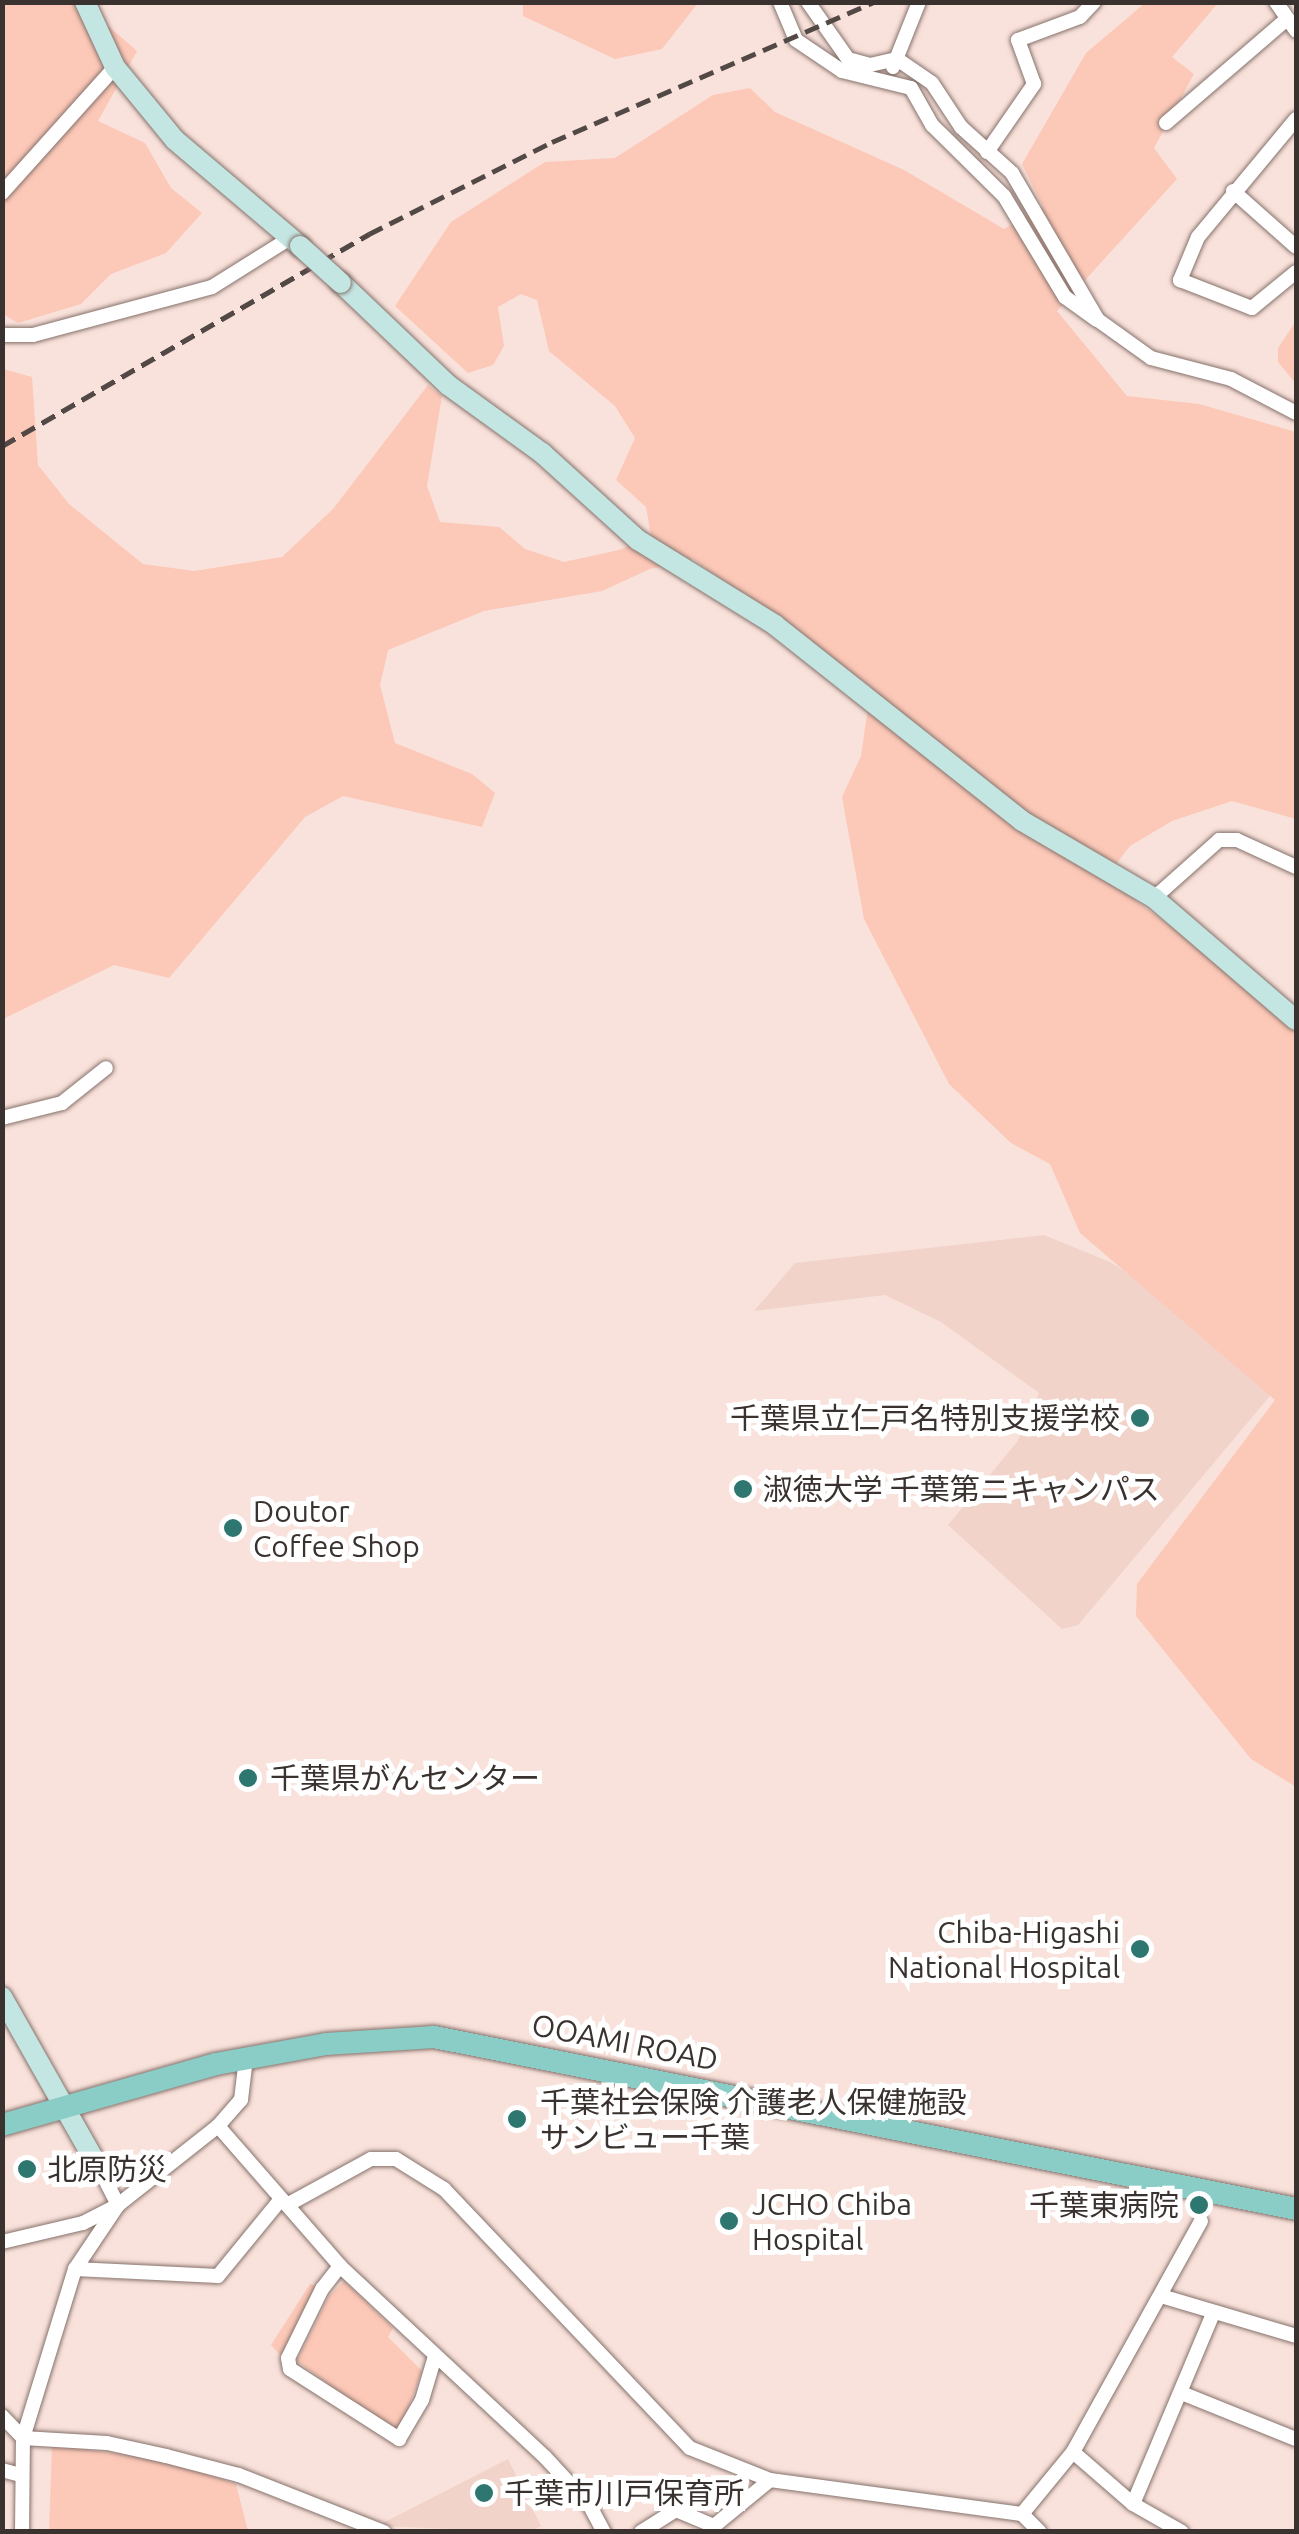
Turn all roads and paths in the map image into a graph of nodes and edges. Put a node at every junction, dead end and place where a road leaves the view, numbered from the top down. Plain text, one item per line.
1 (86, 2) edge
2 (780, 2) edge
3 (808, 2) edge
4 (919, 2) edge
5 (1094, 2) edge
6 (1276, 2) edge
7 (1292, 25) edge
8 (897, 59) junction
9 (115, 67) junction
10 (888, 80) junction
11 (1296, 119) edge
12 (1166, 123) dead end
13 (987, 152) junction
14 (1233, 191) junction
15 (2, 192) edge
16 (295, 242) junction
17 (1296, 247) edge
18 (1296, 272) edge
19 (1098, 320) junction
20 (2, 335) edge
21 (1296, 413) edge
22 (1296, 867) edge
23 (1154, 898) junction
24 (1296, 1020) edge
25 (106, 1068) dead end
26 (2, 1118) edge
27 (2, 1997) edge
28 (246, 2058) junction
29 (60, 2104) junction
30 (2, 2124) edge
31 (218, 2126) junction
32 (102, 2172) joint
33 (284, 2202) junction
34 (118, 2205) junction
35 (1296, 2209) edge
36 (1201, 2221) dead end
37 (2, 2242) edge
38 (340, 2266) junction
39 (75, 2270) junction
40 (1161, 2296) junction
41 (1214, 2314) junction
42 (1296, 2336) edge
43 (435, 2356) junction
44 (1184, 2394) junction
45 (2, 2416) edge
46 (23, 2438) junction
47 (1296, 2439) edge
48 (1073, 2452) junction
49 (2, 2470) edge
50 (21, 2474) junction
51 (770, 2480) junction
52 (1133, 2504) junction
53 (1022, 2514) junction
54 (22, 2532) edge
55 (384, 2532) edge
56 (604, 2532) edge
57 (641, 2532) edge
58 (1040, 2532) edge
59 (1182, 2532) edge

1 - 9 street
2 - 10 street
3 - 8 street
4 - 8 street
5 - 13 street
6 - 7 street
7 - 12 street
8 - 10 street
8 - 13 street
9 - 15 street
9 - 16 street
10 - 19 street
11 - 14 street
13 - 19 street
14 - 17 street
14 - 18 street
16 - 20 street
16 - 23 street, bridge
19 - 21 street
22 - 23 street
23 - 24 street
25 - 26 street
27 - 29 street
28 - 29 main road, OOAMI ROAD
28 - 31 street
28 - 35 main road, OOAMI ROAD
29 - 30 main road, OOAMI ROAD
29 - 32 street
31 - 33 street
31 - 34 street
32 - 34 street
33 - 38 street
33 - 39 street
33 - 51 street
34 - 37 street
34 - 39 street
36 - 40 street
38 - 43 street
38 - 43 street
39 - 46 street
40 - 41 street
40 - 48 street
41 - 42 street
41 - 44 street
43 - 56 street
44 - 47 street
44 - 52 street
45 - 46 street
46 - 50 street
46 - 55 street
48 - 52 street
48 - 53 street
49 - 50 street
50 - 54 street
51 - 53 street
51 - 57 street
52 - 59 street
53 - 58 street

